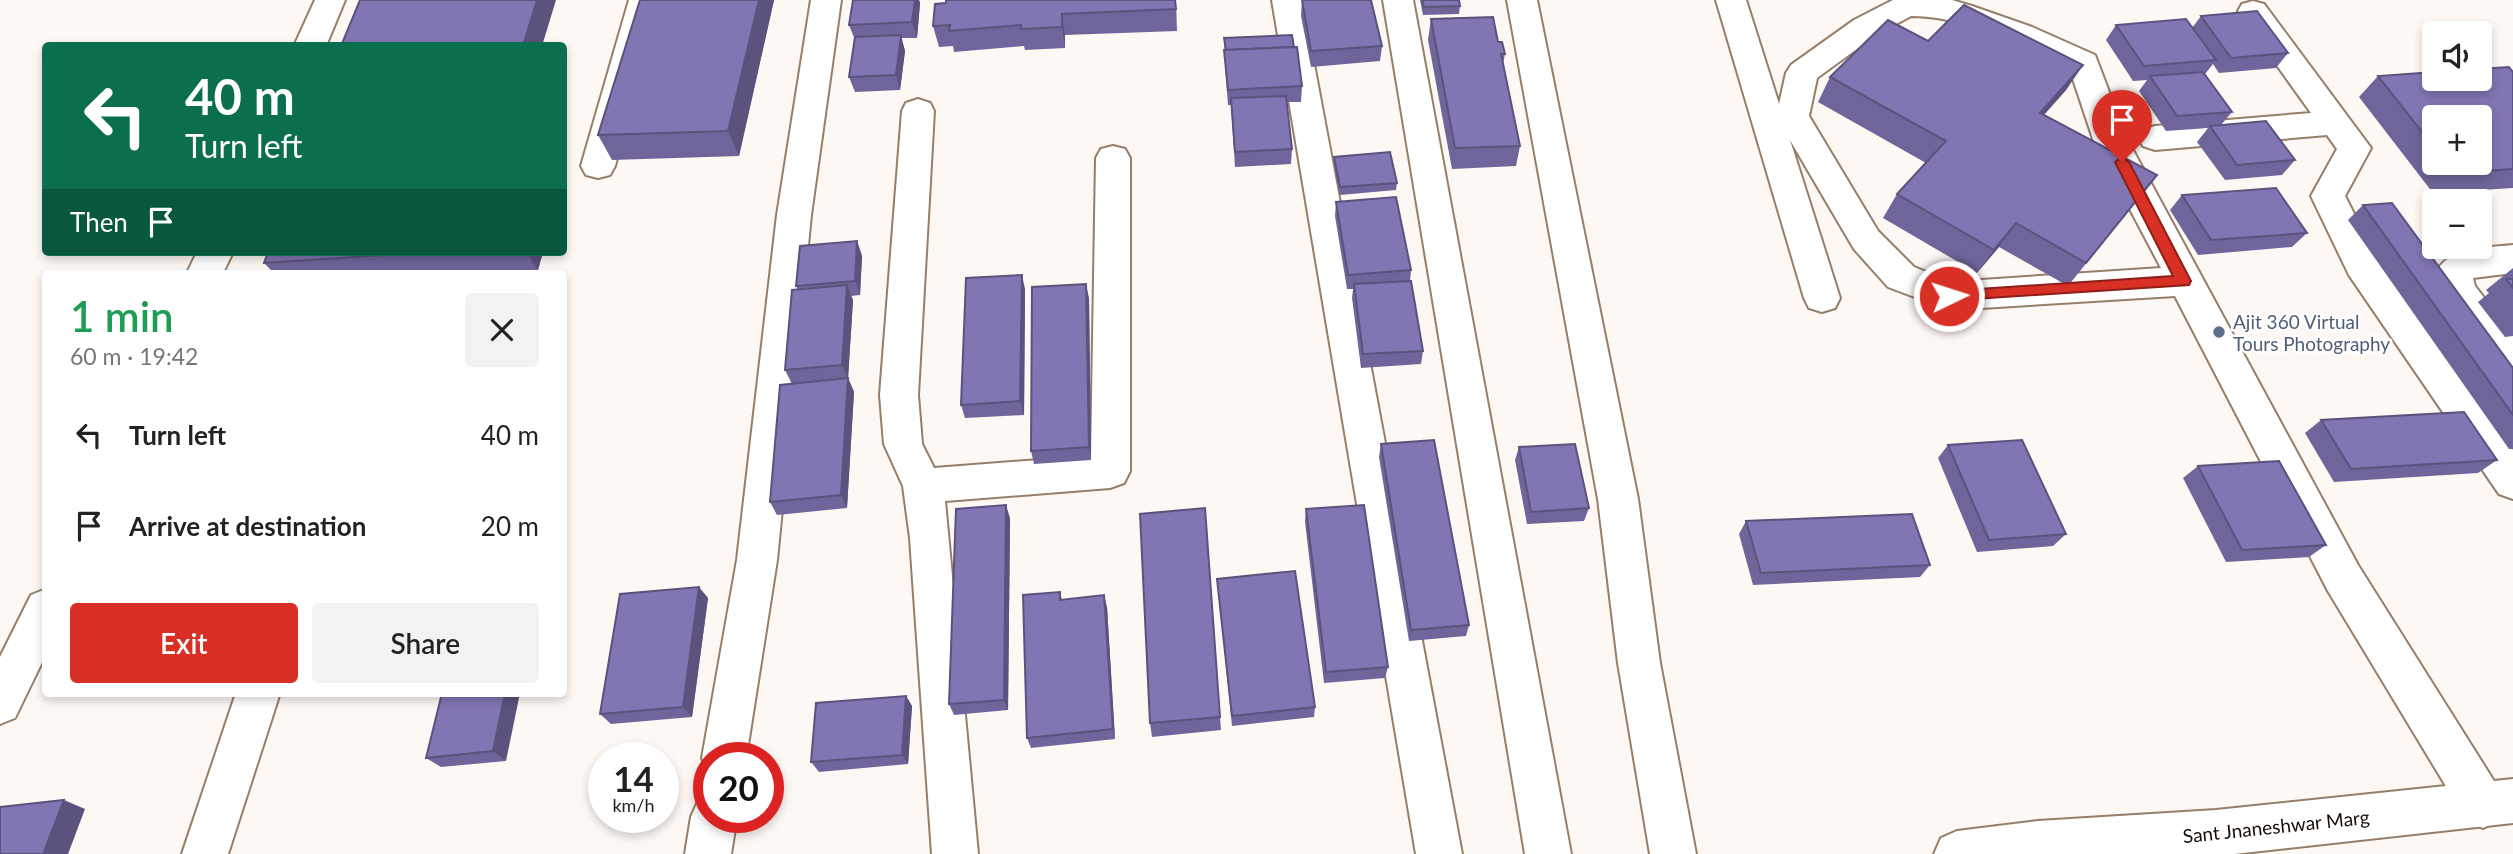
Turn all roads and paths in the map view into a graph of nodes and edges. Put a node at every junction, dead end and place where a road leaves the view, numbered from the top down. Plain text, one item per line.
1 (331, 0) edge
2 (644, 0) edge
3 (826, 0) edge
4 (1287, 0) edge
5 (1398, 0) edge
6 (1522, 0) edge
7 (1731, 0) edge
8 (2253, 12) edge
9 (312, 42) edge
10 (918, 111) dead end
11 (2335, 123) junction
12 (2155, 138) dead end
13 (1113, 158) dead end
14 (598, 166) edge
15 (2513, 259) edge
16 (2183, 281) junction
17 (1822, 298) dead end
18 (2513, 364) edge
19 (2513, 482) edge
20 (923, 486) junction
21 (42, 616) edge
22 (257, 697) edge
23 (0, 704) edge
24 (727, 742) edge
25 (2498, 803) edge
26 (711, 833) edge
27 (205, 854) edge
28 (708, 854) edge
29 (955, 854) edge
30 (1439, 854) edge
31 (1548, 854) edge
32 (1673, 854) edge
33 (1957, 854) edge

1 - 9 street
2 - 14 street
3 - 24 street
4 - 30 street
5 - 31 street
6 - 32 street
7 - 17 street
8 - 11 street
10 - 20 street
11 - 12 street
11 - 19 street
13 - 20 street
15 - 18 street
16 - 16 street
16 - 25 street
20 - 29 street
21 - 23 street
22 - 27 street
25 - 33 street, Sant Jnaneshwar Marg
26 - 28 street

